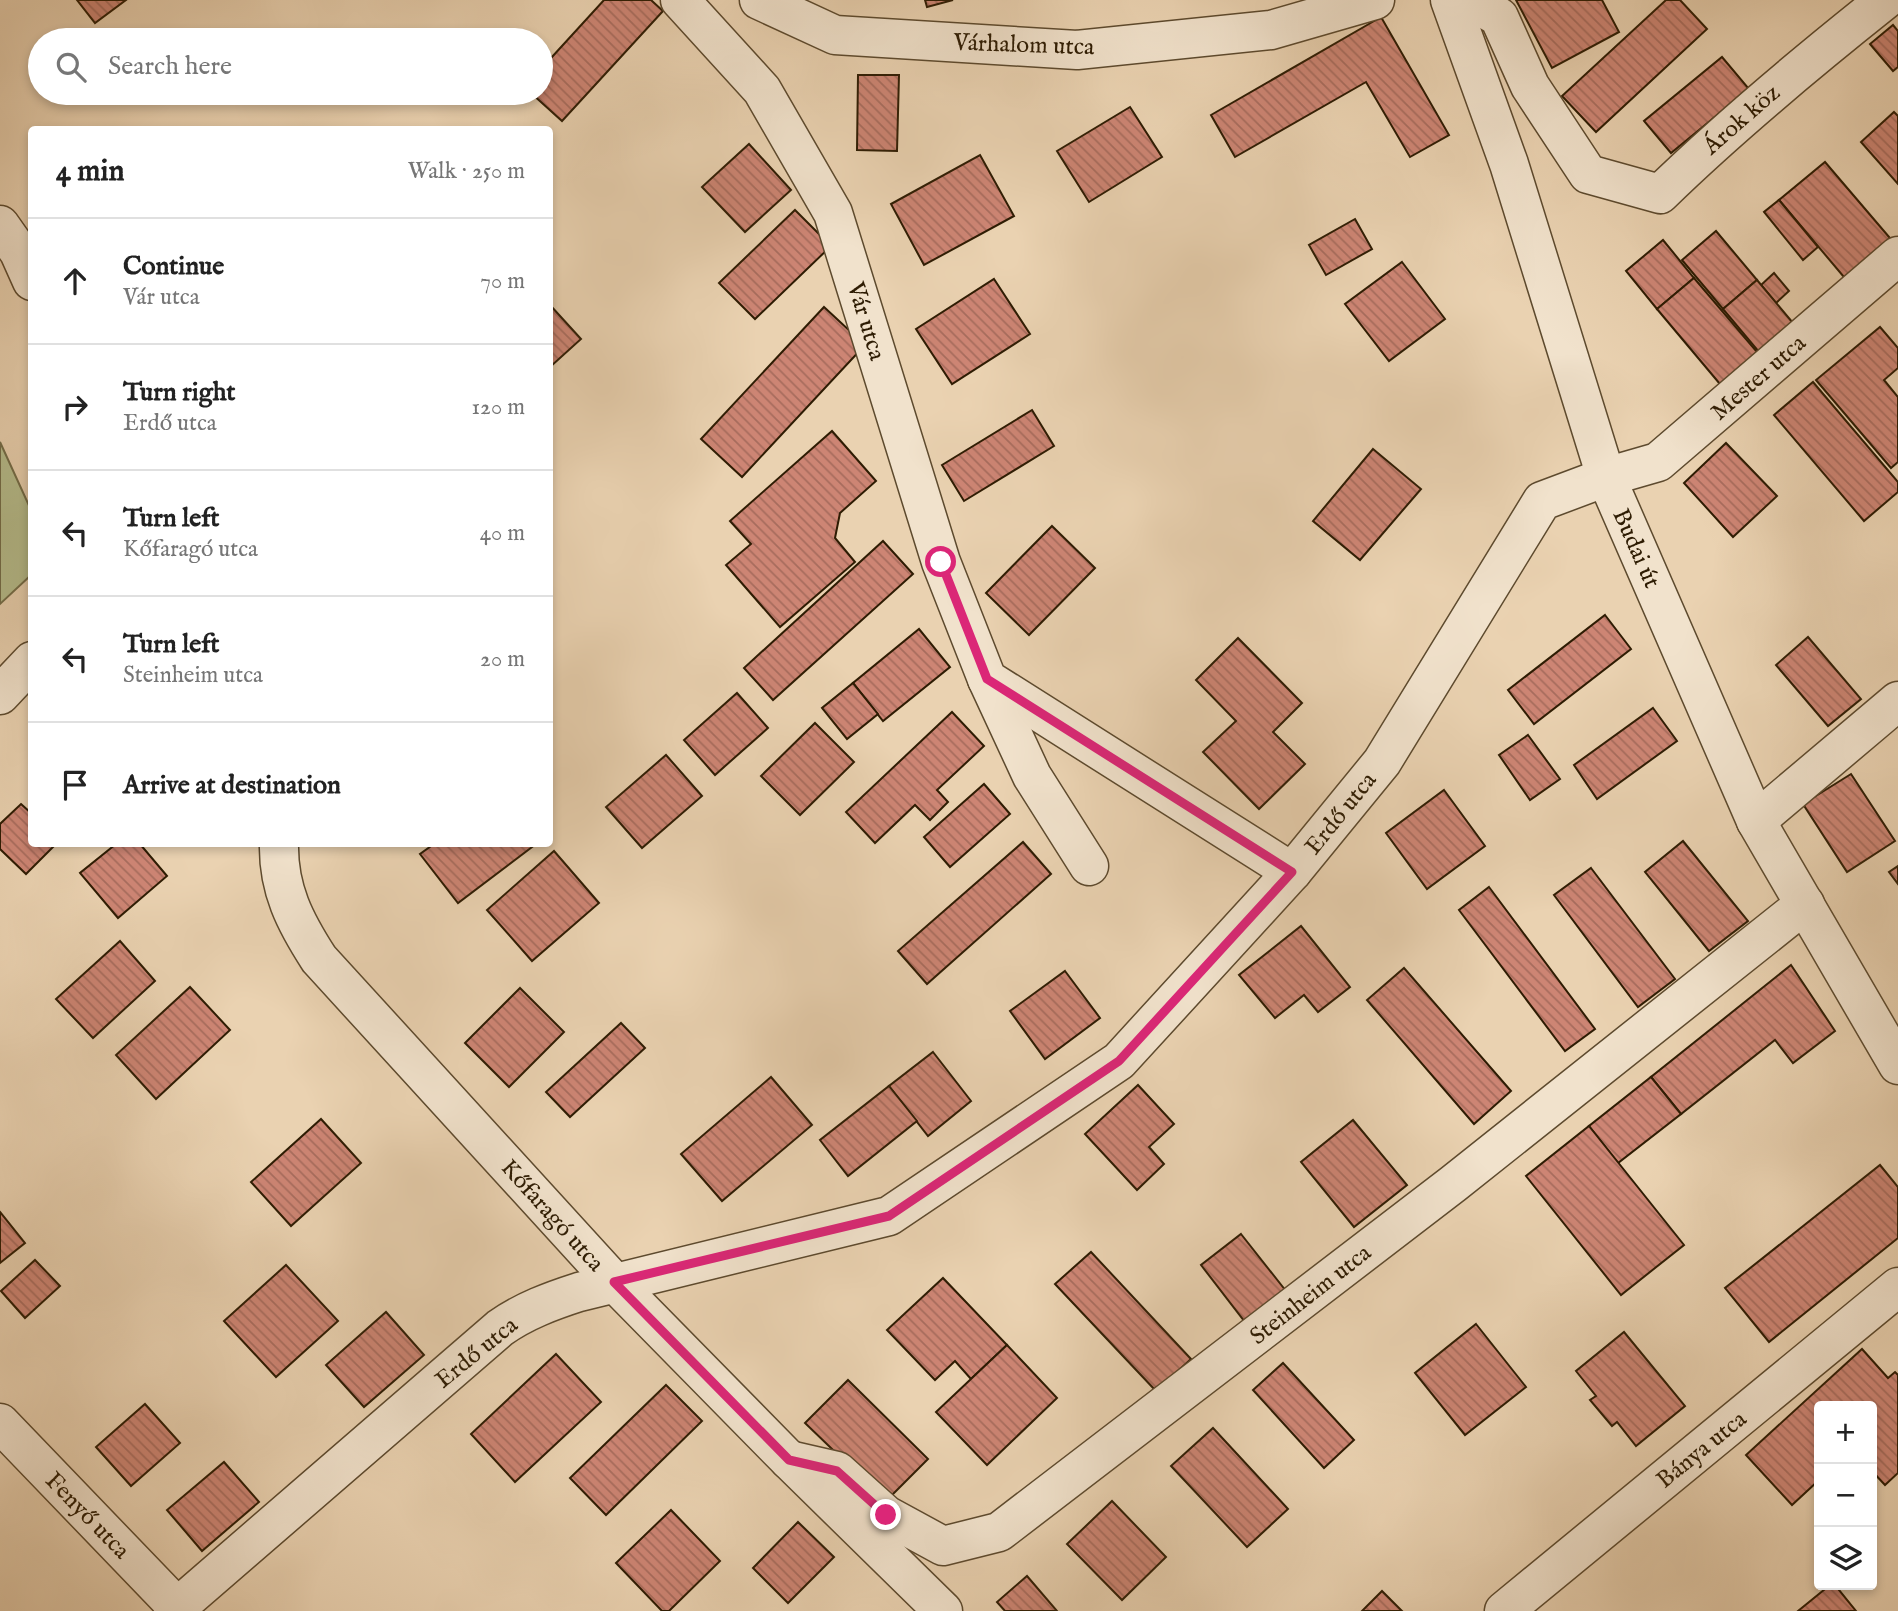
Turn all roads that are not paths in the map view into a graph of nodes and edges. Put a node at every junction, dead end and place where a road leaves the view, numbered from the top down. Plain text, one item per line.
1 (680, 0) edge
2 (759, 0) edge
3 (1375, 0) edge
4 (1450, 0) edge
5 (1469, 0) edge
6 (1885, 0) edge
7 (0, 225) edge
8 (1898, 256) edge
9 (28, 272) edge
10 (1606, 477) junction
11 (28, 666) edge
12 (987, 679) junction
13 (0, 695) edge
14 (1898, 701) edge
15 (1756, 821) junction
16 (279, 847) edge
17 (1089, 866) dead end
18 (1292, 872) junction
19 (1805, 904) junction
20 (1898, 1065) edge
21 (614, 1282) junction
22 (1898, 1287) edge
23 (0, 1423) edge
24 (789, 1460) junction
25 (175, 1609) edge
26 (943, 1611) edge
27 (1504, 1611) edge

1 - 12 street, Vár utca
2 - 3 street, Várhalom utca
4 - 10 street, Budai út
5 - 6 street, Árok köz
7 - 9 street
8 - 10 street, Mester utca
10 - 15 street, Budai út
10 - 18 street, Erdő utca
11 - 13 street
12 - 17 street, Vár utca
12 - 18 street
14 - 15 street
15 - 19 street, Budai út
16 - 21 street, Kőfaragó utca
18 - 21 street, Erdő utca
19 - 20 street, Budai út
19 - 24 street, Steinheim utca
21 - 24 street, Kőfaragó utca
21 - 25 street, Erdő utca
22 - 27 street, Bánya utca
23 - 25 street, Fenyő utca
24 - 26 street, Kőfaragó utca

